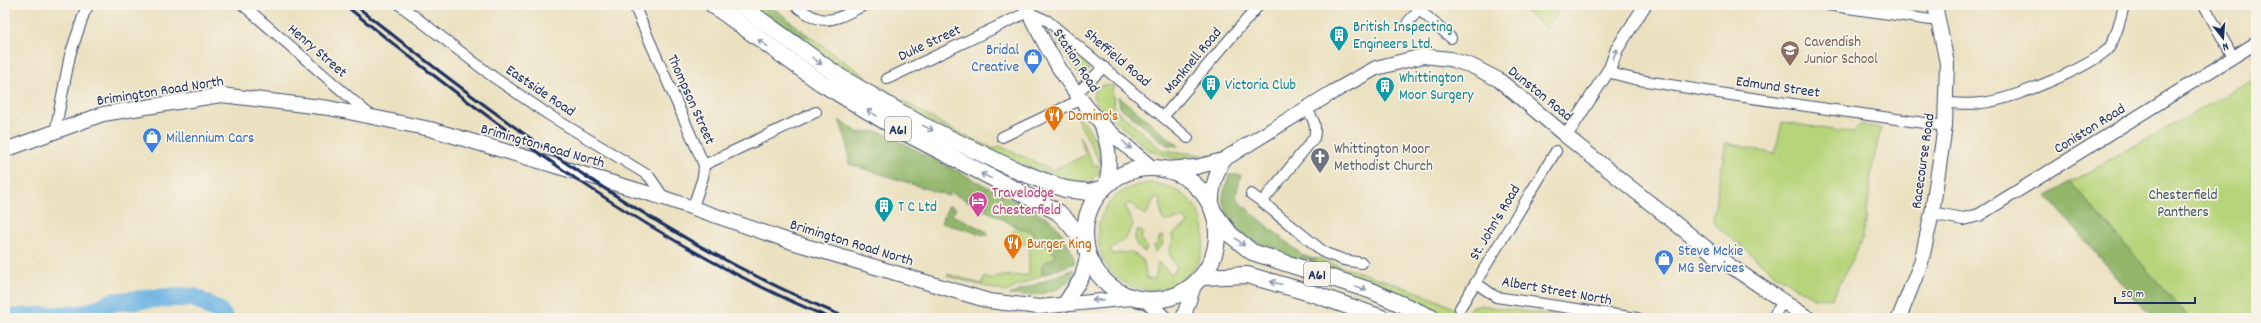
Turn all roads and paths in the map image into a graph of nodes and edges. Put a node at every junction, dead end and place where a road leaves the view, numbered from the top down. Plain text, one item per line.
1 (89, 5) edge
2 (243, 5) edge
3 (400, 5) edge
4 (634, 5) edge
5 (713, 5) edge
6 (740, 5) edge
7 (795, 5) edge
8 (864, 5) edge
9 (1259, 5) edge
10 (1645, 5) edge
11 (1826, 5) edge
12 (1935, 5) edge
13 (2124, 5) edge
14 (2204, 5) edge
15 (1416, 8) edge
16 (1026, 9) edge
17 (1938, 21) junction
18 (1408, 22) dead end
19 (1451, 38) dead end
20 (2256, 43) edge
21 (2233, 57) junction
22 (1104, 67) junction
23 (1607, 72) junction
24 (887, 79) dead end
25 (1080, 96) junction
26 (1947, 103) junction
27 (1306, 109) junction
28 (816, 112) dead end
29 (1163, 117) junction
30 (372, 118) junction
31 (1101, 123) junction
32 (1945, 126) junction
33 (55, 132) junction
34 (1566, 136) junction
35 (1002, 137) dead end
36 (1188, 138) dead end
37 (5, 150) edge
38 (1556, 151) dead end
39 (1223, 160) junction
40 (704, 165) junction
41 (1157, 168) junction
42 (1104, 186) junction
43 (1252, 194) dead end
44 (664, 198) junction
45 (1262, 202) junction
46 (693, 207) junction
47 (1213, 211) junction
48 (1932, 213) junction
49 (1087, 249) junction
50 (1362, 263) dead end
51 (1198, 281) junction
52 (1476, 283) junction
53 (1139, 299) junction
54 (1784, 301) junction
55 (1065, 303) junction
56 (1460, 308) dead end
57 (1164, 318) edge
58 (1183, 318) edge
59 (1382, 318) edge
60 (1432, 318) edge
61 (1637, 318) edge
62 (1772, 318) edge
63 (1808, 318) edge
64 (1899, 318) edge

1 - 33 street
2 - 30 street, Henry Street
3 - 44 street, Eastside Road
4 - 40 street, Thompson Street
49 -> 5 highway, A61
6 -> 42 highway, A61
7 - 8 street
9 - 29 street, Manknell Road
23 -> 10 street
11 - 17 street
12 - 17 main road, Racecourse Road
13 - 26 street
14 - 21 street
15 - 18 street
15 - 19 street
16 - 22 street, Sheffield Road
16 - 24 street, Duke Street
16 - 25 main road, Station Road
17 - 26 main road, Racecourse Road
20 - 21 street, Coniston Road
21 - 48 street, Coniston Road
22 - 25 street
22 - 29 street, Sheffield Road
23 - 32 street, Edmund Street
23 - 34 street
25 - 31 main road, Station Road
25 - 35 street
26 - 32 main road, Racecourse Road
27 - 34 main road, Dunston Road
27 - 39 main road, Dunston Road
27 - 45 street
28 - 40 street
29 - 36 street, Sheffield Road
30 - 33 main road, Brimington Road North
30 - 44 main road, Brimington Road North
31 -> 41 main road, Station Road
31 - 42 main road, Station Road
32 - 48 main road, Racecourse Road
33 - 37 main road, Brimington Road North
34 - 54 main road, Dunston Road
38 - 52 street, St. John's Road
39 - 41 main road, Dunston Road
39 - 47 main road
40 - 46 street, Thompson Street
41 - 42 highway
41 - 47 highway
42 - 49 highway
43 - 45 street
44 - 46 main road, Brimington Road North
45 - 50 street
46 - 55 main road, Brimington Road North
47 - 51 highway
47 -> 60 highway, A61
48 - 64 main road, Racecourse Road
49 - 53 highway
49 - 55 main road
51 - 53 highway
51 - 58 main road
59 -> 51 highway, A61
52 - 56 street, St. John's Road
52 - 61 street, Albert Street North
53 -> 55 main road, Brimington Road North
53 - 57 main road
54 - 62 street
54 - 63 main road, Dunston Road

